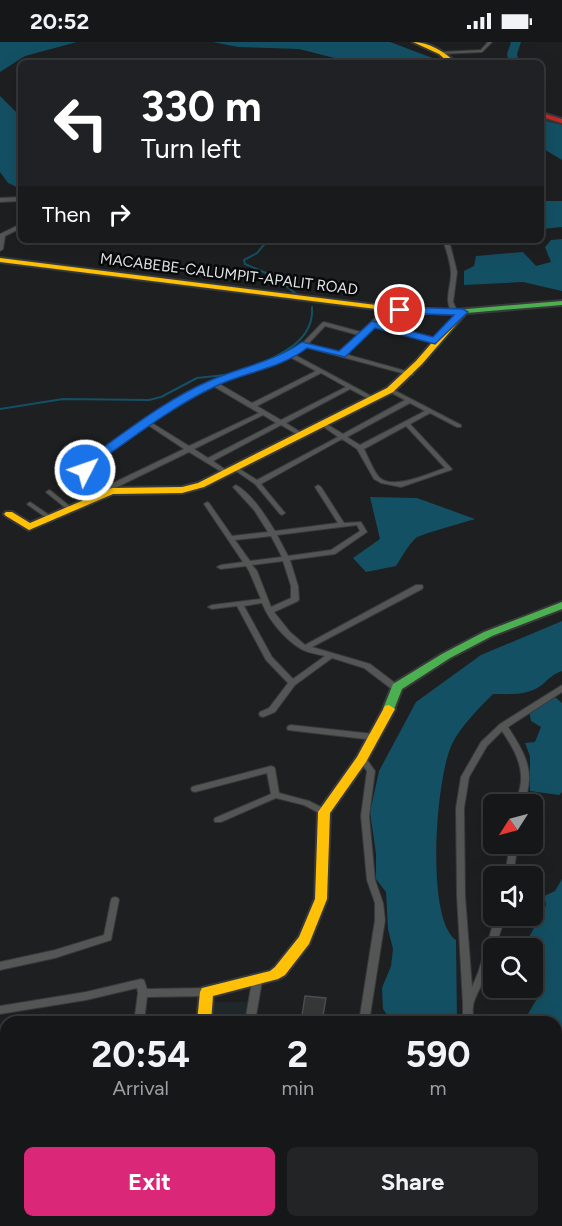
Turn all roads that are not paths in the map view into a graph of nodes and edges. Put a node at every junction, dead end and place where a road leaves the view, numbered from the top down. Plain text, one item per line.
1 (416, 42) edge
2 (490, 42) edge
3 (441, 53) junction
4 (449, 60) edge
5 (544, 116) edge
6 (562, 121) edge
7 (18, 199) edge
8 (0, 200) edge
9 (18, 227) edge
10 (448, 243) edge
11 (0, 249) edge
12 (0, 260) edge
13 (562, 303) edge
14 (459, 313) junction
15 (380, 316) dead end
16 (372, 325) junction
17 (363, 334) junction
18 (435, 341) junction
19 (306, 345) junction
20 (291, 355) junction
21 (341, 355) junction
22 (321, 371) junction
23 (411, 374) junction
24 (213, 383) junction
25 (350, 387) junction
26 (390, 390) junction
27 (371, 398) junction
28 (409, 401) junction
29 (252, 406) junction
30 (429, 411) junction
31 (263, 413) junction
32 (148, 423) junction
33 (280, 423) junction
34 (322, 424) junction
35 (407, 424) junction
36 (459, 426) dead end
37 (300, 434) junction
38 (345, 436) junction
39 (360, 448) junction
40 (190, 450) junction
41 (208, 460) junction
42 (231, 471) junction
43 (257, 483) junction
44 (236, 487) dead end
45 (318, 487) dead end
46 (112, 489) junction
47 (49, 492) dead end
48 (30, 504) dead end
49 (207, 504) dead end
50 (70, 509) junction
51 (282, 513) dead end
52 (9, 514) dead end
53 (50, 518) junction
54 (342, 525) junction
55 (272, 533) junction
56 (233, 538) junction
57 (285, 558) junction
58 (247, 563) junction
59 (220, 567) dead end
60 (418, 587) dead end
61 (264, 601) junction
62 (238, 603) junction
63 (562, 605) edge
64 (212, 608) dead end
65 (269, 610) junction
66 (305, 648) junction
67 (329, 657) junction
68 (292, 683) junction
69 (396, 688) junction
70 (562, 688) edge
71 (263, 714) dead end
72 (503, 726) junction
73 (291, 728) dead end
74 (374, 737) junction
75 (362, 759) junction
76 (195, 789) dead end
77 (522, 794) edge
78 (275, 795) junction
79 (324, 812) junction
80 (218, 820) dead end
81 (115, 900) dead end
82 (498, 926) edge
83 (0, 966) edge
84 (256, 981) junction
85 (207, 992) junction
86 (143, 993) junction
87 (468, 1004) junction
88 (0, 1010) edge
89 (140, 1016) edge
90 (205, 1016) edge
91 (250, 1016) edge
92 (365, 1016) edge
93 (468, 1016) edge

1 - 3 main road
2 - 3 street
3 - 4 main road
5 - 6 main road
7 - 8 street
9 - 11 street
10 - 14 street
12 - 14 main road, MACABEBE-CALUMPIT-APALIT ROAD
13 - 14 main road, MACABEBE-CALUMPIT-APALIT ROAD
14 - 18 main road
15 - 16 street
16 - 17 street
16 - 18 street
17 - 19 street
17 - 21 street
18 - 23 main road
19 - 20 street
19 - 21 street
20 - 22 street
20 - 24 street
21 - 23 street
22 - 25 street
22 - 29 street
23 - 26 main road
24 - 29 street
24 - 32 street
25 - 27 street
25 - 33 street
26 - 27 main road
26 - 28 street
27 - 34 main road
28 - 30 street
28 - 38 street
29 - 31 street
30 - 35 street
30 - 36 street
31 - 33 street
31 - 40 street
32 - 40 street
32 - 46 street
33 - 37 street
33 - 41 street
34 - 37 main road
34 - 38 street
35 - 39 street
35 - 39 street
37 - 42 main road
38 - 39 street
38 - 43 street
40 - 41 street
40 - 46 street
41 - 42 street
42 - 43 street
42 - 46 main road
43 - 51 street
44 - 55 street
45 - 54 street
46 - 50 main road
47 - 50 street
48 - 53 street
49 - 56 street
50 - 53 main road
52 - 53 main road
54 - 55 street
54 - 57 street
55 - 56 street
55 - 57 street
56 - 58 street
57 - 58 street
57 - 65 street
58 - 59 street
58 - 61 street
60 - 66 street
61 - 62 street
61 - 65 street
62 - 64 street
62 - 68 street
63 - 69 main road
65 - 66 street
66 - 67 street
67 - 68 street
67 - 69 street
68 - 71 street
69 - 74 main road
70 - 72 street
72 - 77 street
72 - 87 street
73 - 74 street
74 - 75 main road
75 - 79 main road
75 - 92 street
76 - 78 street
78 - 79 street
78 - 80 street
79 - 84 main road
81 - 83 street
82 - 87 street
84 - 85 main road
84 - 91 street
85 - 86 street
85 - 90 main road
86 - 88 street
86 - 89 street
87 - 93 street

